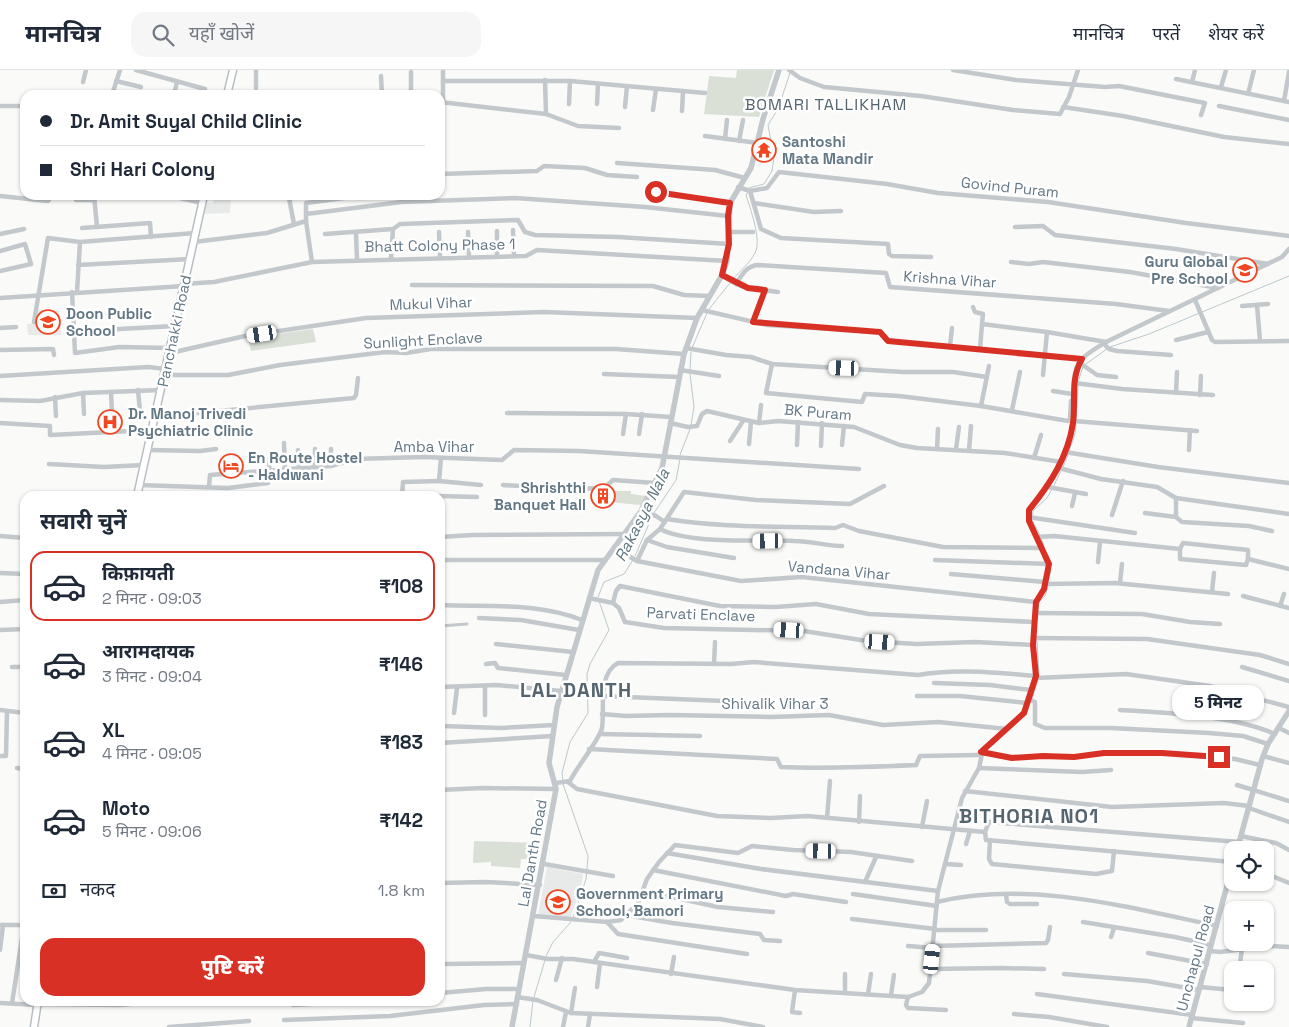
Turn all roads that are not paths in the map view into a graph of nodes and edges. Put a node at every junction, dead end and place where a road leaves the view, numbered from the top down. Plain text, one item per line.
1 (86, 70) edge
2 (120, 70) edge
3 (136, 70) edge
4 (232, 70) edge
5 (256, 70) edge
6 (443, 70) edge
7 (779, 70) edge
8 (953, 70) edge
9 (1078, 70) edge
10 (1195, 70) edge
11 (1226, 70) edge
12 (1254, 70) edge
13 (790, 71) edge
14 (411, 72) dead end
15 (1289, 72) edge
16 (381, 76) dead end
17 (545, 80) junction
18 (1176, 80) dead end
19 (116, 81) junction
20 (443, 81) junction
21 (570, 81) junction
22 (83, 82) dead end
23 (177, 82) junction
24 (1192, 82) junction
25 (598, 84) junction
26 (1074, 84) junction
27 (627, 86) junction
28 (140, 87) dead end
29 (1222, 87) junction
30 (256, 88) dead end
31 (656, 89) junction
32 (113, 90) edge
33 (175, 90) edge
34 (205, 90) dead end
35 (228, 90) edge
36 (382, 90) edge
37 (411, 90) edge
38 (443, 90) edge
39 (683, 90) junction
40 (705, 93) dead end
41 (1248, 94) junction
42 (1286, 101) edge
43 (445, 103) edge
44 (569, 104) dead end
45 (596, 104) dead end
46 (0, 106) edge
47 (20, 106) edge
48 (1219, 106) dead end
49 (625, 107) dead end
50 (1063, 107) junction
51 (653, 110) dead end
52 (682, 111) dead end
53 (546, 114) junction
54 (1201, 115) dead end
55 (727, 120) dead end
56 (743, 120) dead end
57 (1289, 120) edge
58 (619, 128) dead end
59 (706, 136) dead end
60 (725, 139) junction
61 (739, 141) junction
62 (758, 143) junction
63 (1289, 144) edge
64 (617, 163) dead end
65 (445, 174) edge
66 (637, 177) dead end
67 (745, 178) junction
68 (738, 187) junction
69 (748, 190) junction
70 (656, 192) dead end
71 (0, 196) edge
72 (20, 198) edge
73 (94, 200) edge
74 (189, 200) edge
75 (203, 200) edge
76 (289, 200) edge
77 (325, 200) edge
78 (202, 203) junction
79 (730, 203) junction
80 (754, 203) junction
81 (841, 211) dead end
82 (306, 214) junction
83 (728, 216) junction
84 (306, 221) junction
85 (294, 224) junction
86 (96, 227) junction
87 (1015, 227) dead end
88 (82, 228) dead end
89 (24, 229) dead end
90 (393, 229) junction
91 (513, 230) dead end
92 (496, 231) dead end
93 (440, 232) dead end
94 (468, 232) dead end
95 (729, 232) junction
96 (753, 232) dead end
97 (196, 233) junction
98 (356, 233) junction
99 (0, 234) edge
100 (325, 234) dead end
101 (1289, 236) edge
102 (152, 237) junction
103 (80, 242) junction
104 (194, 242) junction
105 (729, 244) junction
106 (1289, 249) edge
107 (0, 251) edge
108 (497, 256) junction
109 (514, 256) junction
110 (440, 257) junction
111 (469, 257) junction
112 (931, 257) dead end
113 (190, 259) junction
114 (391, 259) junction
115 (358, 260) junction
116 (727, 261) junction
117 (312, 262) junction
118 (1011, 262) dead end
119 (1268, 264) junction
120 (78, 265) junction
121 (0, 271) edge
122 (722, 275) junction
123 (733, 282) junction
124 (184, 285) junction
125 (412, 286) dead end
126 (1220, 288) junction
127 (765, 290) junction
128 (75, 292) junction
129 (778, 292) dead end
130 (39, 295) junction
131 (710, 296) junction
132 (0, 298) edge
133 (1195, 300) junction
134 (1268, 304) dead end
135 (1257, 305) junction
136 (1242, 306) dead end
137 (973, 307) dead end
138 (706, 311) junction
139 (1169, 312) junction
140 (697, 318) junction
141 (34, 322) dead end
142 (753, 322) junction
143 (982, 324) junction
144 (175, 326) junction
145 (16, 327) dead end
146 (0, 328) edge
147 (952, 328) dead end
148 (1047, 332) junction
149 (1208, 332) junction
150 (74, 336) junction
151 (1176, 340) dead end
152 (1260, 341) junction
153 (1289, 341) edge
154 (1106, 345) junction
155 (950, 346) junction
156 (980, 349) junction
157 (0, 350) edge
158 (170, 350) junction
159 (688, 350) junction
160 (54, 354) dead end
161 (1045, 354) junction
162 (1171, 355) dead end
163 (772, 364) junction
164 (1082, 364) junction
165 (989, 366) dead end
166 (680, 370) junction
167 (165, 372) junction
168 (1020, 372) dead end
169 (1177, 372) dead end
170 (604, 374) dead end
171 (1043, 375) dead end
172 (0, 376) edge
173 (719, 376) dead end
174 (1116, 376) dead end
175 (1201, 376) dead end
176 (679, 377) junction
177 (986, 377) junction
178 (358, 378) dead end
179 (1077, 382) junction
180 (138, 390) junction
181 (161, 390) junction
182 (1053, 391) dead end
183 (111, 392) junction
184 (83, 393) junction
185 (1176, 393) junction
186 (1072, 394) junction
187 (1200, 395) junction
188 (1213, 395) dead end
189 (55, 397) junction
190 (0, 400) edge
191 (761, 405) dead end
192 (981, 406) junction
193 (1012, 410) junction
194 (140, 411) dead end
195 (112, 413) dead end
196 (507, 413) dead end
197 (84, 414) dead end
198 (626, 414) junction
199 (642, 414) junction
200 (56, 416) dead end
201 (156, 417) junction
202 (670, 420) junction
203 (743, 421) junction
204 (1074, 421) junction
205 (751, 422) junction
206 (798, 422) junction
207 (0, 423) edge
208 (759, 423) junction
209 (822, 423) junction
210 (844, 426) junction
211 (971, 426) dead end
212 (959, 427) dead end
213 (938, 429) dead end
214 (152, 430) junction
215 (1190, 430) junction
216 (1197, 431) dead end
217 (623, 434) dead end
218 (638, 434) dead end
219 (1041, 435) dead end
220 (730, 441) dead end
221 (284, 443) dead end
222 (749, 444) dead end
223 (798, 445) dead end
224 (842, 445) dead end
225 (821, 446) dead end
226 (216, 449) dead end
227 (315, 449) dead end
228 (331, 449) dead end
229 (937, 449) junction
230 (956, 449) junction
231 (148, 450) junction
232 (298, 450) dead end
233 (969, 450) junction
234 (1188, 450) dead end
235 (1067, 453) junction
236 (665, 456) junction
237 (270, 458) dead end
238 (441, 458) junction
239 (1034, 458) junction
240 (1061, 462) junction
241 (49, 464) dead end
242 (144, 465) junction
243 (331, 466) junction
244 (315, 468) junction
245 (299, 469) junction
246 (859, 469) dead end
247 (1061, 469) junction
248 (285, 470) junction
249 (268, 471) junction
250 (439, 481) junction
251 (1123, 481) junction
252 (655, 483) junction
253 (1289, 483) edge
254 (481, 485) dead end
255 (504, 485) dead end
256 (139, 486) junction
257 (208, 486) junction
258 (884, 486) dead end
259 (1051, 488) junction
260 (138, 491) edge
261 (402, 491) edge
262 (1075, 493) junction
263 (1086, 494) dead end
264 (445, 497) edge
265 (477, 497) dead end
266 (1176, 498) junction
267 (1072, 506) dead end
268 (641, 512) junction
269 (1145, 513) dead end
270 (1289, 514) edge
271 (1112, 515) dead end
272 (1176, 517) junction
273 (1031, 518) junction
274 (666, 520) junction
275 (660, 529) junction
276 (1272, 530) dead end
277 (1135, 533) dead end
278 (625, 534) junction
279 (0, 536) edge
280 (1040, 536) junction
281 (445, 537) edge
282 (20, 538) edge
283 (647, 540) junction
284 (1100, 542) junction
285 (842, 546) dead end
286 (614, 548) junction
287 (1042, 548) junction
288 (1180, 550) junction
289 (734, 558) dead end
290 (1248, 559) junction
291 (445, 560) edge
292 (605, 560) junction
293 (635, 560) junction
294 (935, 560) dead end
295 (1098, 562) dead end
296 (1049, 564) junction
297 (1122, 564) dead end
298 (1289, 569) edge
299 (0, 573) edge
300 (1214, 573) dead end
301 (20, 574) edge
302 (951, 574) dead end
303 (1045, 583) junction
304 (1120, 583) junction
305 (1212, 592) junction
306 (1228, 594) dead end
307 (1284, 594) dead end
308 (1243, 596) dead end
309 (592, 599) junction
310 (20, 600) edge
311 (0, 602) edge
312 (1036, 602) junction
313 (613, 603) junction
314 (445, 605) edge
315 (1280, 606) junction
316 (1289, 608) edge
317 (1035, 613) junction
318 (480, 618) dead end
319 (582, 620) junction
320 (1034, 622) junction
321 (467, 624) dead end
322 (1220, 624) dead end
323 (445, 626) edge
324 (20, 629) edge
325 (0, 630) edge
326 (579, 630) junction
327 (1034, 638) junction
328 (715, 642) dead end
329 (496, 644) dead end
330 (1033, 645) junction
331 (573, 652) junction
332 (486, 664) dead end
333 (714, 664) junction
334 (1289, 664) edge
335 (12, 667) dead end
336 (20, 667) edge
337 (1242, 667) dead end
338 (566, 675) junction
339 (1037, 677) junction
340 (1289, 681) edge
341 (934, 683) dead end
342 (485, 686) junction
343 (445, 687) edge
344 (457, 688) junction
345 (561, 690) junction
346 (1031, 690) junction
347 (602, 696) junction
348 (917, 696) dead end
349 (1029, 700) junction
350 (749, 702) dead end
351 (1289, 709) edge
352 (0, 710) edge
353 (1120, 710) dead end
354 (7, 711) junction
355 (20, 712) edge
356 (454, 713) dead end
357 (602, 714) junction
358 (484, 716) dead end
359 (554, 725) junction
360 (445, 726) edge
361 (1007, 729) junction
362 (1277, 731) junction
363 (1289, 733) edge
364 (600, 734) junction
365 (552, 736) junction
366 (700, 736) dead end
367 (445, 743) edge
368 (1268, 744) junction
369 (589, 749) junction
370 (980, 754) junction
371 (0, 756) edge
372 (1263, 756) junction
373 (1289, 763) edge
374 (1260, 765) junction
375 (17, 768) dead end
376 (20, 768) edge
377 (979, 768) junction
378 (1111, 770) dead end
379 (830, 781) dead end
380 (567, 782) junction
381 (557, 785) junction
382 (1237, 785) dead end
383 (445, 790) edge
384 (1254, 790) junction
385 (965, 791) junction
386 (860, 796) dead end
387 (927, 801) dead end
388 (1289, 801) edge
389 (1249, 807) junction
390 (827, 818) junction
391 (860, 822) junction
392 (1289, 822) edge
393 (922, 827) junction
394 (954, 830) junction
395 (970, 831) junction
396 (986, 832) junction
397 (1240, 839) junction
398 (990, 840) junction
399 (966, 844) dead end
400 (1289, 850) edge
401 (1114, 851) junction
402 (667, 853) junction
403 (876, 857) junction
404 (912, 861) dead end
405 (1224, 861) edge
406 (544, 864) junction
407 (945, 864) junction
408 (961, 865) dead end
409 (653, 870) junction
410 (613, 876) dead end
411 (1274, 877) edge
412 (864, 882) junction
413 (1289, 883) edge
414 (445, 884) edge
415 (540, 885) junction
416 (644, 890) junction
417 (938, 891) junction
418 (1226, 891) edge
419 (853, 894) dead end
420 (1006, 894) junction
421 (846, 902) dead end
422 (937, 904) junction
423 (1037, 904) dead end
424 (773, 912) dead end
425 (626, 914) junction
426 (534, 916) junction
427 (852, 919) dead end
428 (607, 922) junction
429 (1083, 922) dead end
430 (2, 925) edge
431 (20, 925) edge
432 (1217, 926) junction
433 (1050, 927) dead end
434 (1114, 928) junction
435 (935, 930) junction
436 (986, 930) dead end
437 (1111, 937) dead end
438 (780, 941) dead end
439 (908, 946) dead end
440 (1274, 946) edge
441 (933, 947) junction
442 (1289, 947) edge
443 (1211, 948) junction
444 (0, 950) edge
445 (20, 951) edge
446 (1227, 951) edge
447 (1148, 952) dead end
448 (747, 954) dead end
449 (526, 955) junction
450 (674, 957) dead end
451 (562, 958) junction
452 (627, 958) dead end
453 (597, 962) junction
454 (524, 963) junction
455 (445, 964) edge
456 (1207, 964) junction
457 (931, 970) junction
458 (1044, 970) dead end
459 (670, 974) junction
460 (845, 974) dead end
461 (871, 974) dead end
462 (1064, 974) dead end
463 (894, 975) dead end
464 (556, 980) dead end
465 (597, 987) dead end
466 (575, 988) dead end
467 (518, 989) junction
468 (1200, 989) junction
469 (795, 990) junction
470 (1224, 990) edge
471 (445, 993) edge
472 (845, 993) junction
473 (868, 994) junction
474 (1037, 994) dead end
475 (891, 995) junction
476 (517, 997) junction
477 (908, 997) junction
478 (0, 1002) edge
479 (12, 1003) junction
480 (20, 1003) edge
481 (516, 1004) junction
482 (37, 1006) edge
483 (946, 1010) dead end
484 (569, 1012) junction
485 (800, 1013) dead end
486 (590, 1014) junction
487 (1014, 1014) dead end
488 (1192, 1017) junction
489 (284, 1020) dead end
490 (249, 1022) dead end
491 (1243, 1023) dead end
492 (34, 1027) edge
493 (169, 1027) edge
494 (512, 1027) edge
495 (563, 1027) edge
496 (588, 1027) edge
497 (763, 1027) edge
498 (1106, 1027) edge
499 (1189, 1027) edge

1 - 22 street
2 - 19 street
3 - 23 street
4 - 35 main road
5 - 30 street
6 - 20 street
7 - 62 street, Lal Danth Road
8 - 26 street
9 - 26 street
10 - 24 street
11 - 29 street
12 - 41 street
13 - 50 street
14 - 37 street
15 - 42 street
16 - 36 street
17 - 20 street
17 - 21 street
17 - 53 street
18 - 24 street
19 - 28 street
19 - 32 street
20 - 38 street
21 - 25 street
21 - 44 street
23 - 33 street
23 - 34 street
24 - 29 street
25 - 27 street
25 - 45 street
26 - 50 street
26 - 54 street
27 - 31 street
27 - 49 street
29 - 41 street
31 - 39 street
31 - 51 street
39 - 40 street
39 - 52 street
41 - 42 street
43 - 53 street
46 - 47 street
48 - 57 street
50 - 63 street
53 - 58 street
55 - 60 street
56 - 61 street
59 - 60 street
60 - 61 street
61 - 62 street
62 - 67 street, Lal Danth Road
64 - 67 street
65 - 66 street
67 - 68 street, Lal Danth Road
68 - 69 street
68 - 79 street, Lal Danth Road
69 - 80 street
69 - 101 street, Govind Puram
70 - 79 street
71 - 72 street
73 - 86 street
74 - 78 street
75 - 78 main road, Panchakki Road
76 - 85 street
77 - 82 street
78 - 97 main road, Panchakki Road
79 - 83 street, Lal Danth Road
80 - 81 street
80 - 112 street
82 - 83 street
82 - 84 street
83 - 95 street, Lal Danth Road
84 - 85 street
84 - 117 street
85 - 104 street
86 - 88 street
86 - 102 street
87 - 119 street
89 - 99 street
90 - 98 street
90 - 105 street
90 - 114 street
91 - 109 street
92 - 108 street
93 - 110 street
94 - 111 street
95 - 96 street
95 - 105 street, Lal Danth Road
97 - 102 street
97 - 104 main road, Panchakki Road
98 - 100 street
98 - 115 street
102 - 103 street
103 - 120 street
103 - 130 street
104 - 113 main road, Panchakki Road
105 - 116 street, Lal Danth Road
106 - 119 street
107 - 121 street
108 - 109 street, Bhatt Colony Phase 1
108 - 111 street, Bhatt Colony Phase 1
109 - 116 street, Bhatt Colony Phase 1
110 - 111 street, Bhatt Colony Phase 1
110 - 114 street, Bhatt Colony Phase 1
113 - 120 street
113 - 124 main road, Panchakki Road
114 - 115 street, Bhatt Colony Phase 1
115 - 117 street, Bhatt Colony Phase 1
116 - 122 street, Lal Danth Road
117 - 124 street, Bhatt Colony Phase 1
118 - 126 street
119 - 126 street
120 - 128 street
122 - 123 street
122 - 131 street, Lal Danth Road
123 - 127 street
123 - 139 street, Krishna Vihar
124 - 128 street, Bhatt Colony Phase 1
124 - 144 main road, Panchakki Road
125 - 131 street
126 - 133 street
127 - 129 street
127 - 142 street
128 - 130 street, Bhatt Colony Phase 1
128 - 150 street
130 - 132 street, Bhatt Colony Phase 1
130 - 141 street
131 - 138 street, Lal Danth Road
133 - 139 street
133 - 149 street
134 - 135 street
135 - 136 street
135 - 152 street
137 - 143 street
138 - 140 street, Lal Danth Road
138 - 142 street
139 - 154 street
140 - 158 street, Mukul Vihar
140 - 159 street, Lal Danth Road
142 - 155 street
143 - 148 street
143 - 156 street
144 - 150 street
144 - 158 main road, Panchakki Road
145 - 146 street
147 - 155 street
148 - 154 street
148 - 161 street
149 - 151 street
149 - 152 street
150 - 158 street, Mukul Vihar
152 - 153 street
154 - 162 street
154 - 164 street
155 - 156 street
156 - 161 street
157 - 160 street
158 - 167 main road, Panchakki Road
159 - 163 street, Sunlight Enclave
159 - 166 street, Lal Danth Road
159 - 167 street, Sunlight Enclave
161 - 164 street
161 - 171 street
163 - 177 street, Sunlight Enclave
163 - 192 street
164 - 174 street
164 - 179 street
165 - 177 street
166 - 173 street
166 - 176 street, Lal Danth Road
167 - 172 street, Sunlight Enclave
167 - 181 main road, Panchakki Road
168 - 193 street
169 - 185 street
170 - 176 street
175 - 187 street
176 - 202 street, Lal Danth Road
177 - 192 street
178 - 201 street
179 - 185 street
179 - 186 street
179 - 204 street
180 - 181 street
180 - 183 street
180 - 194 street
181 - 201 main road, Panchakki Road
182 - 186 street
183 - 184 street
183 - 195 street
184 - 189 street
184 - 197 street
185 - 187 street
186 - 204 street
187 - 188 street
189 - 190 street
189 - 200 street
191 - 208 street
192 - 193 street
193 - 204 street
196 - 198 street, BK Puram
198 - 199 street, BK Puram
198 - 217 street
199 - 202 street, BK Puram
199 - 218 street
201 - 214 main road, Panchakki Road
202 - 203 street, BK Puram
202 - 236 street, Lal Danth Road
203 - 205 street, BK Puram
203 - 220 street
204 - 215 street
204 - 235 street
205 - 208 street, BK Puram
205 - 222 street
206 - 208 street, BK Puram
206 - 209 street, BK Puram
206 - 223 street
207 - 214 street
209 - 210 street, BK Puram
209 - 225 street
210 - 224 street
210 - 229 street, BK Puram
211 - 233 street
212 - 230 street
213 - 229 street
214 - 231 main road, Panchakki Road
215 - 216 street
215 - 234 street
219 - 239 street
221 - 248 street
226 - 231 street
227 - 244 street
228 - 243 street
229 - 230 street, BK Puram
230 - 233 street, BK Puram
231 - 242 main road, Panchakki Road
232 - 245 street
233 - 239 street, BK Puram
235 - 240 street
235 - 253 street
236 - 238 street, Amba Vihar
236 - 246 street, Amba Vihar
236 - 252 street, Lal Danth Road
237 - 249 street
238 - 243 street, Amba Vihar
238 - 250 street
239 - 240 street, BK Puram
240 - 247 street
241 - 242 street
242 - 256 main road, Panchakki Road
243 - 244 street, Amba Vihar
244 - 245 street, Amba Vihar
245 - 248 street, Amba Vihar
247 - 251 street
247 - 259 street
248 - 249 street, Amba Vihar
249 - 257 street, Amba Vihar
249 - 257 street
250 - 254 street
250 - 261 street
251 - 266 street
251 - 271 street
252 - 255 street
252 - 268 street, Lal Danth Road
256 - 257 street
256 - 260 main road, Panchakki Road
258 - 274 street
259 - 262 street
259 - 273 street
262 - 263 street
262 - 267 street
264 - 265 street
266 - 270 street
266 - 272 street
268 - 274 street
268 - 278 street, Lal Danth Road
269 - 272 street
272 - 276 street
273 - 277 street
273 - 280 street
274 - 275 street
274 - 287 street
275 - 283 street
275 - 285 street
278 - 281 street
278 - 286 street, Lal Danth Road
279 - 282 street
280 - 284 street
280 - 287 street
283 - 289 street
283 - 293 street
284 - 288 street
284 - 295 street
286 - 292 street, Lal Danth Road
286 - 293 street, Vandana Vihar
287 - 296 street
288 - 290 street
288 - 290 street
290 - 298 street
291 - 292 street
292 - 309 street, Lal Danth Road
293 - 312 street, Vandana Vihar
294 - 296 street
296 - 303 street
297 - 304 street
299 - 301 street
300 - 305 street
302 - 303 street
303 - 304 street
303 - 312 street
304 - 305 street
305 - 306 street
307 - 315 street
308 - 315 street
309 - 313 street
309 - 319 street, Lal Danth Road
310 - 311 street
312 - 317 street
313 - 320 street
313 - 330 street, Parvati Enclave
314 - 319 street
315 - 316 street
317 - 320 street
317 - 322 street
318 - 326 street
319 - 326 street, Lal Danth Road
320 - 327 street
321 - 323 street
324 - 325 street
326 - 331 street, Lal Danth Road
327 - 330 street
327 - 334 street
328 - 333 street
329 - 331 street
330 - 339 street
331 - 338 street, Lal Danth Road
332 - 338 street
333 - 339 street
333 - 347 street
335 - 336 street
337 - 340 street
338 - 345 street, Lal Danth Road
339 - 346 street
339 - 351 street
341 - 346 street
342 - 344 street
342 - 345 street
342 - 358 street
343 - 344 street
344 - 356 street
345 - 359 street, Lal Danth Road
346 - 349 street
347 - 350 street
347 - 357 street
348 - 349 street
349 - 361 street
349 - 368 street
351 - 362 street
352 - 354 street
353 - 362 street
354 - 355 street
354 - 371 street
357 - 361 street, Shivalik Vihar 3
357 - 364 street
359 - 360 street
359 - 365 street, Lal Danth Road
361 - 370 street
362 - 363 street
362 - 368 street
364 - 366 street
364 - 369 street
365 - 367 street
365 - 381 street, Lal Danth Road
368 - 372 street
369 - 370 street
369 - 380 street
370 - 374 street
370 - 377 street
372 - 373 street
372 - 374 street
374 - 384 street
375 - 376 street
377 - 378 street
377 - 385 street
379 - 390 street
380 - 381 street
380 - 390 street
381 - 383 street
381 - 406 street, Lal Danth Road
382 - 384 street
384 - 388 street
384 - 389 street
385 - 389 street
385 - 394 street
386 - 391 street
387 - 393 street
389 - 392 street
389 - 397 street
390 - 391 street
391 - 393 street
393 - 394 street
394 - 395 street
394 - 407 street
395 - 396 street
395 - 399 street
396 - 397 street
396 - 398 street
397 - 400 street
398 - 401 street
398 - 401 street
401 - 405 street
402 - 403 street
402 - 409 street
402 - 412 street
403 - 404 street
403 - 412 street
406 - 410 street
406 - 415 street, Lal Danth Road
407 - 408 street
407 - 417 street
409 - 416 street
409 - 421 street
411 - 413 street
412 - 417 street
414 - 415 street
415 - 426 street, Lal Danth Road
416 - 424 street
416 - 425 street
417 - 422 street
418 - 432 street, Unchapul Road
419 - 422 street
420 - 422 street
420 - 423 street
420 - 432 street
422 - 435 street
425 - 428 street
425 - 438 street
426 - 428 street
426 - 449 street, Lal Danth Road
427 - 435 street
428 - 448 street
429 - 434 street
430 - 431 street
430 - 444 street
432 - 443 street, Unchapul Road
433 - 441 street
434 - 437 street
434 - 443 street
435 - 436 street
435 - 441 street
439 - 441 street
440 - 442 street
441 - 457 street
443 - 446 street
443 - 456 street, Unchapul Road
445 - 479 street
447 - 456 street
449 - 451 street
449 - 454 street, Lal Danth Road
450 - 459 street
451 - 453 street
451 - 464 street
452 - 453 street
453 - 459 street
453 - 465 street
454 - 455 street
454 - 467 street, Lal Danth Road
456 - 468 street, Unchapul Road
457 - 458 street
457 - 477 street
459 - 469 street
460 - 472 street
461 - 473 street
462 - 468 street
463 - 475 street
466 - 484 street
467 - 471 street
467 - 476 street, Lal Danth Road
468 - 470 street
468 - 488 street, Unchapul Road
469 - 472 street
469 - 485 street
472 - 473 street
473 - 475 street
474 - 488 street
475 - 477 street
476 - 481 street, Lal Danth Road
476 - 484 street
477 - 483 street
478 - 479 street
479 - 480 street
481 - 489 street
481 - 494 street, Lal Danth Road
482 - 492 main road
484 - 486 street
484 - 495 street
486 - 496 street
486 - 497 street
487 - 498 street
488 - 491 street
488 - 499 street, Unchapul Road
490 - 493 street

